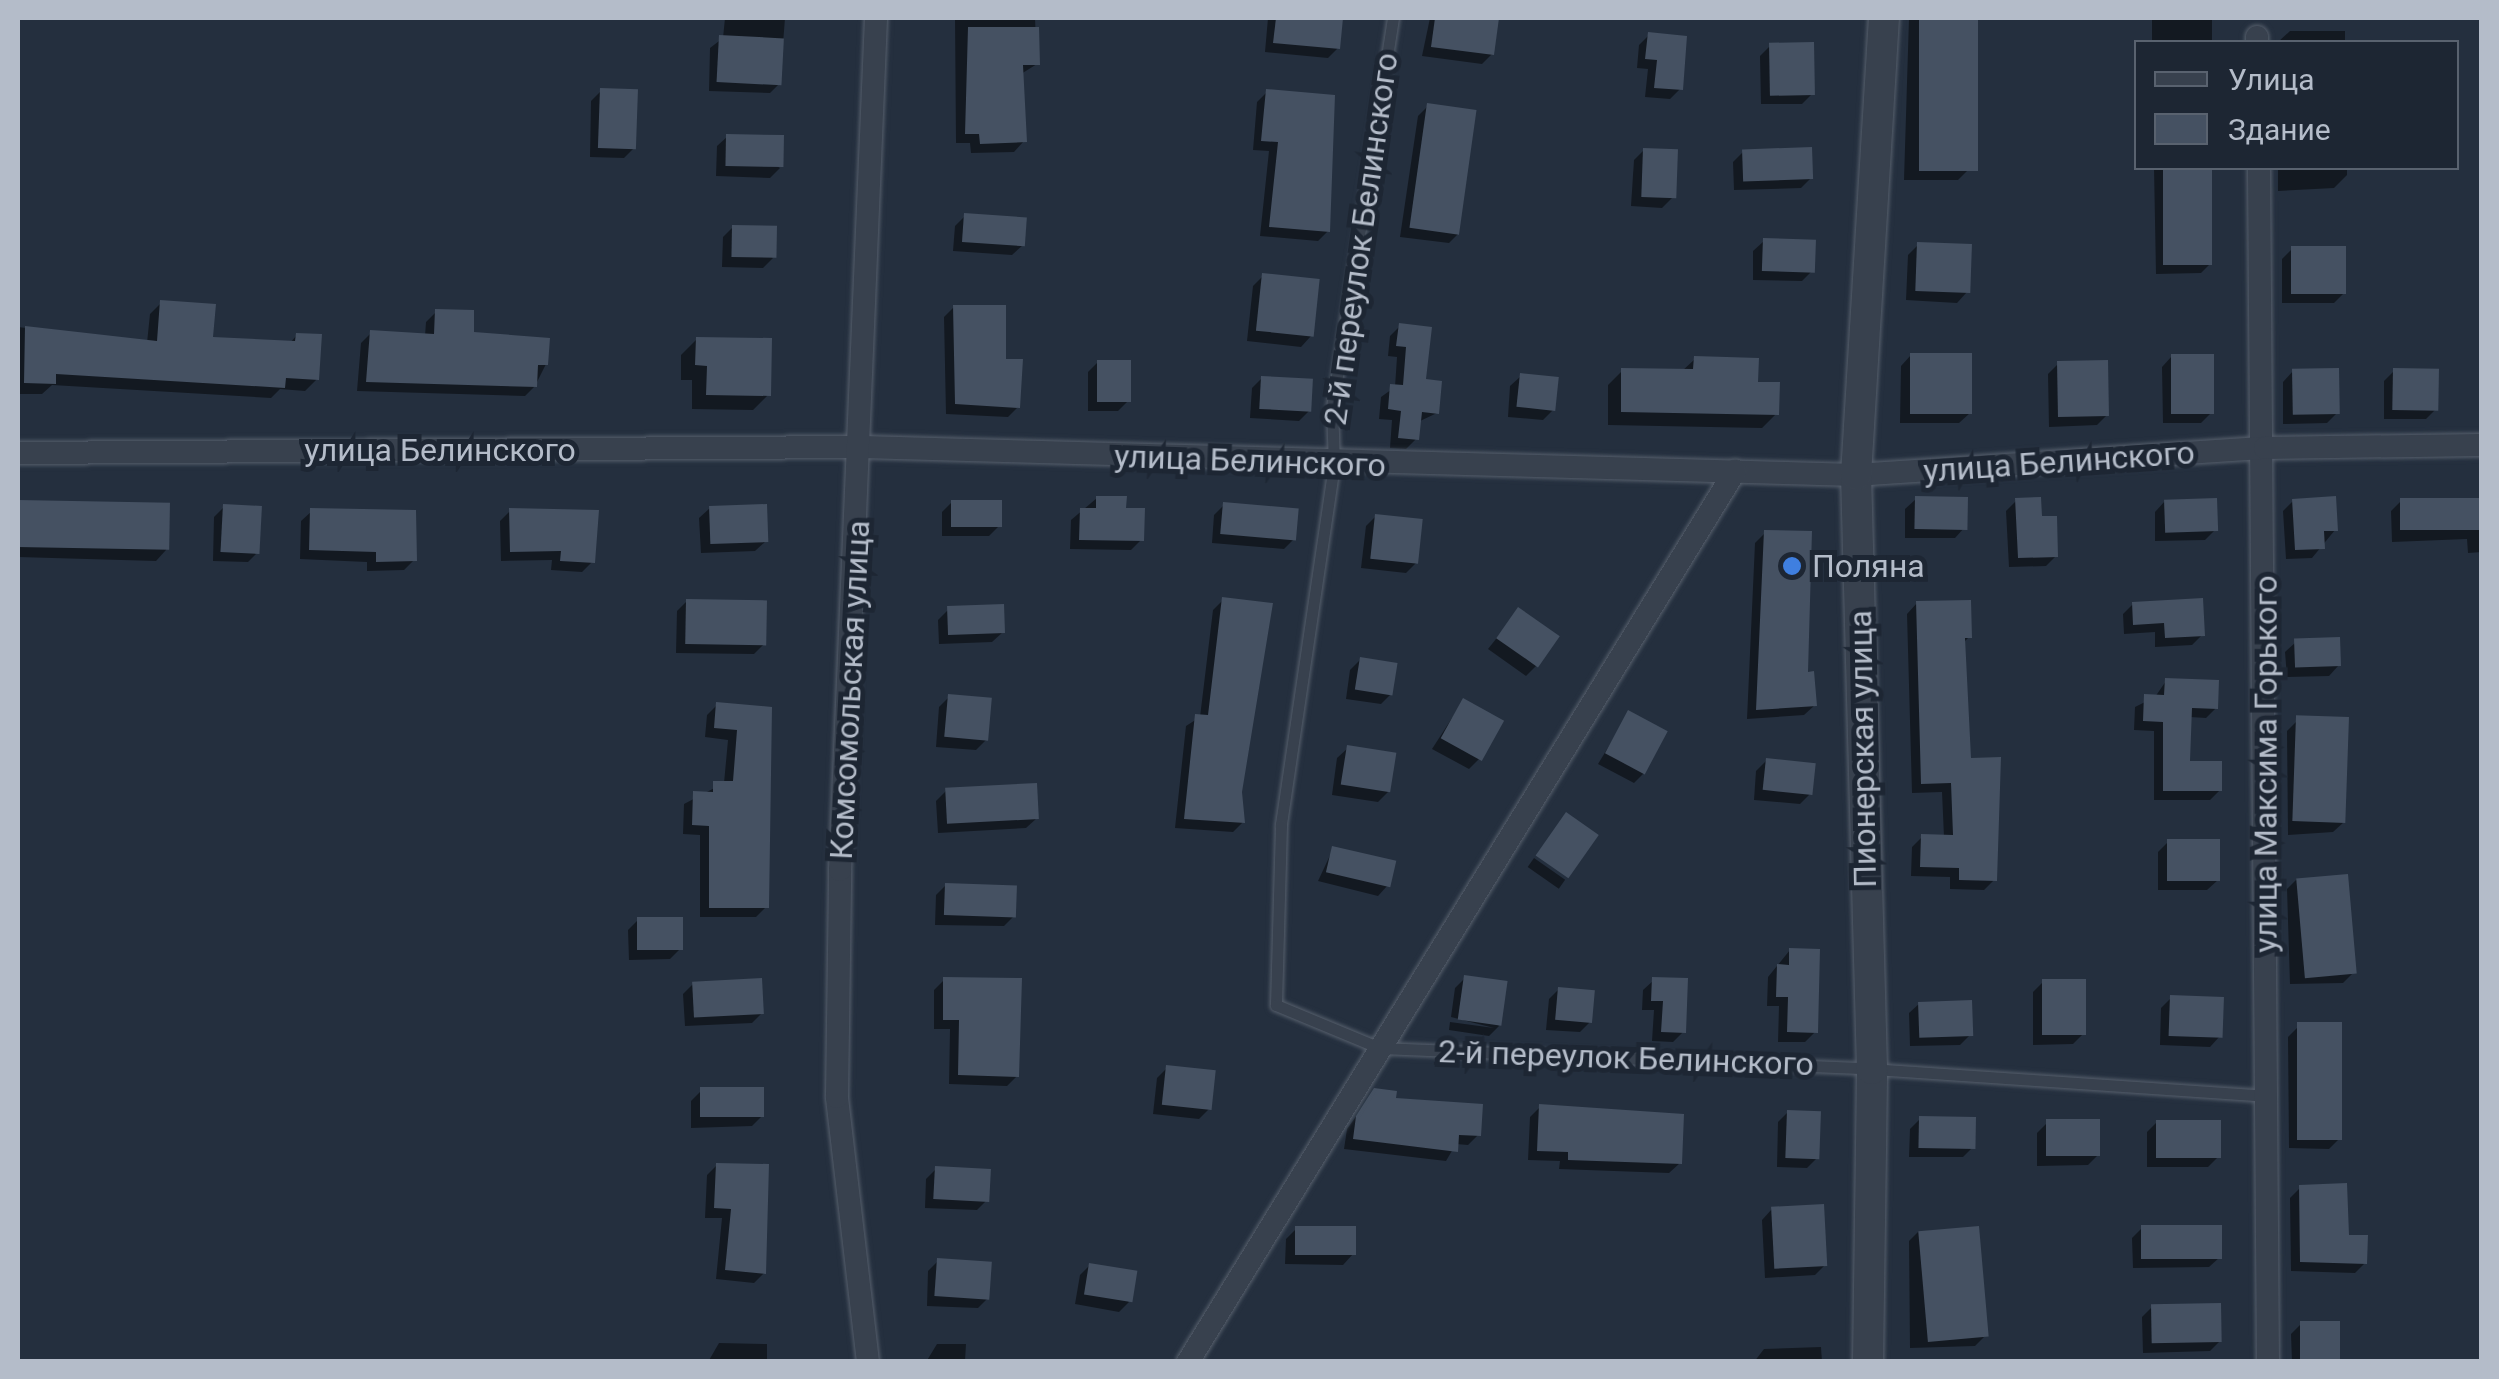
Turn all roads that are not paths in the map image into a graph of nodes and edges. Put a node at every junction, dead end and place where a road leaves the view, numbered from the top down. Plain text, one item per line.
1 (876, 18) edge
2 (1393, 18) edge
3 (1884, 18) edge
4 (2260, 170) edge
5 (2482, 445) edge
6 (862, 447) junction
7 (2265, 448) junction
8 (18, 453) edge
9 (1334, 465) junction
10 (1734, 470) junction
11 (1856, 475) junction
12 (1380, 1048) junction
13 (1872, 1070) junction
14 (2267, 1096) junction
15 (868, 1362) edge
16 (1188, 1362) edge
17 (1868, 1362) edge
18 (2268, 1362) edge

1 - 6 street, Комсомольская улица
2 - 9 lane, 2-й переулок Белинского
3 - 11 street, Пионерская улица
4 - 7 street, улица Максима Горького
5 - 7 street, улица Белинского
6 - 8 street, улица Белинского
6 - 9 street, улица Белинского
6 - 15 street, Комсомольская улица
7 - 11 street, улица Белинского
7 - 14 street, улица Максима Горького
9 - 10 street, улица Белинского
9 - 12 lane, 2-й переулок Белинского
10 - 11 street, улица Белинского
10 - 12 street, 2-й переулок Белинского
11 - 13 street, Пионерская улица
12 - 13 lane, 2-й переулок Белинского
12 - 16 street, 2-й переулок Белинского
13 - 14 lane, 2-й переулок Белинского
13 - 17 street, Пионерская улица
14 - 18 street, улица Максима Горького

